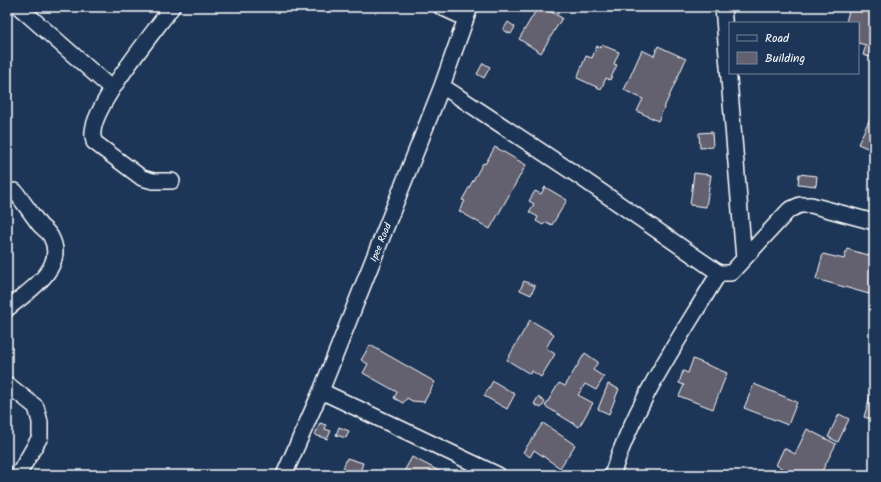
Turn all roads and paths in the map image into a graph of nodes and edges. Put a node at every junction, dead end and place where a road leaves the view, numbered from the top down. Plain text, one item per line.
1 (19, 7) edge
2 (172, 7) edge
3 (441, 7) edge
4 (723, 7) edge
5 (467, 12) edge
6 (442, 86) junction
7 (112, 89) junction
8 (172, 181) dead end
9 (15, 191) dead end
10 (874, 222) edge
11 (744, 259) junction
12 (719, 273) junction
13 (7, 309) edge
14 (7, 384) edge
15 (321, 391) junction
16 (18, 475) edge
17 (284, 475) edge
18 (498, 475) edge
19 (612, 475) edge

1 - 7 street
2 - 7 street
3 - 5 street
4 - 11 street
5 - 6 street, Ipee Road
6 - 12 street
6 - 15 street, Ipee Road
7 - 8 street
9 - 13 street
10 - 11 street
11 - 12 street
12 - 19 street
14 - 16 street
15 - 17 street, Ipee Road
15 - 18 street

